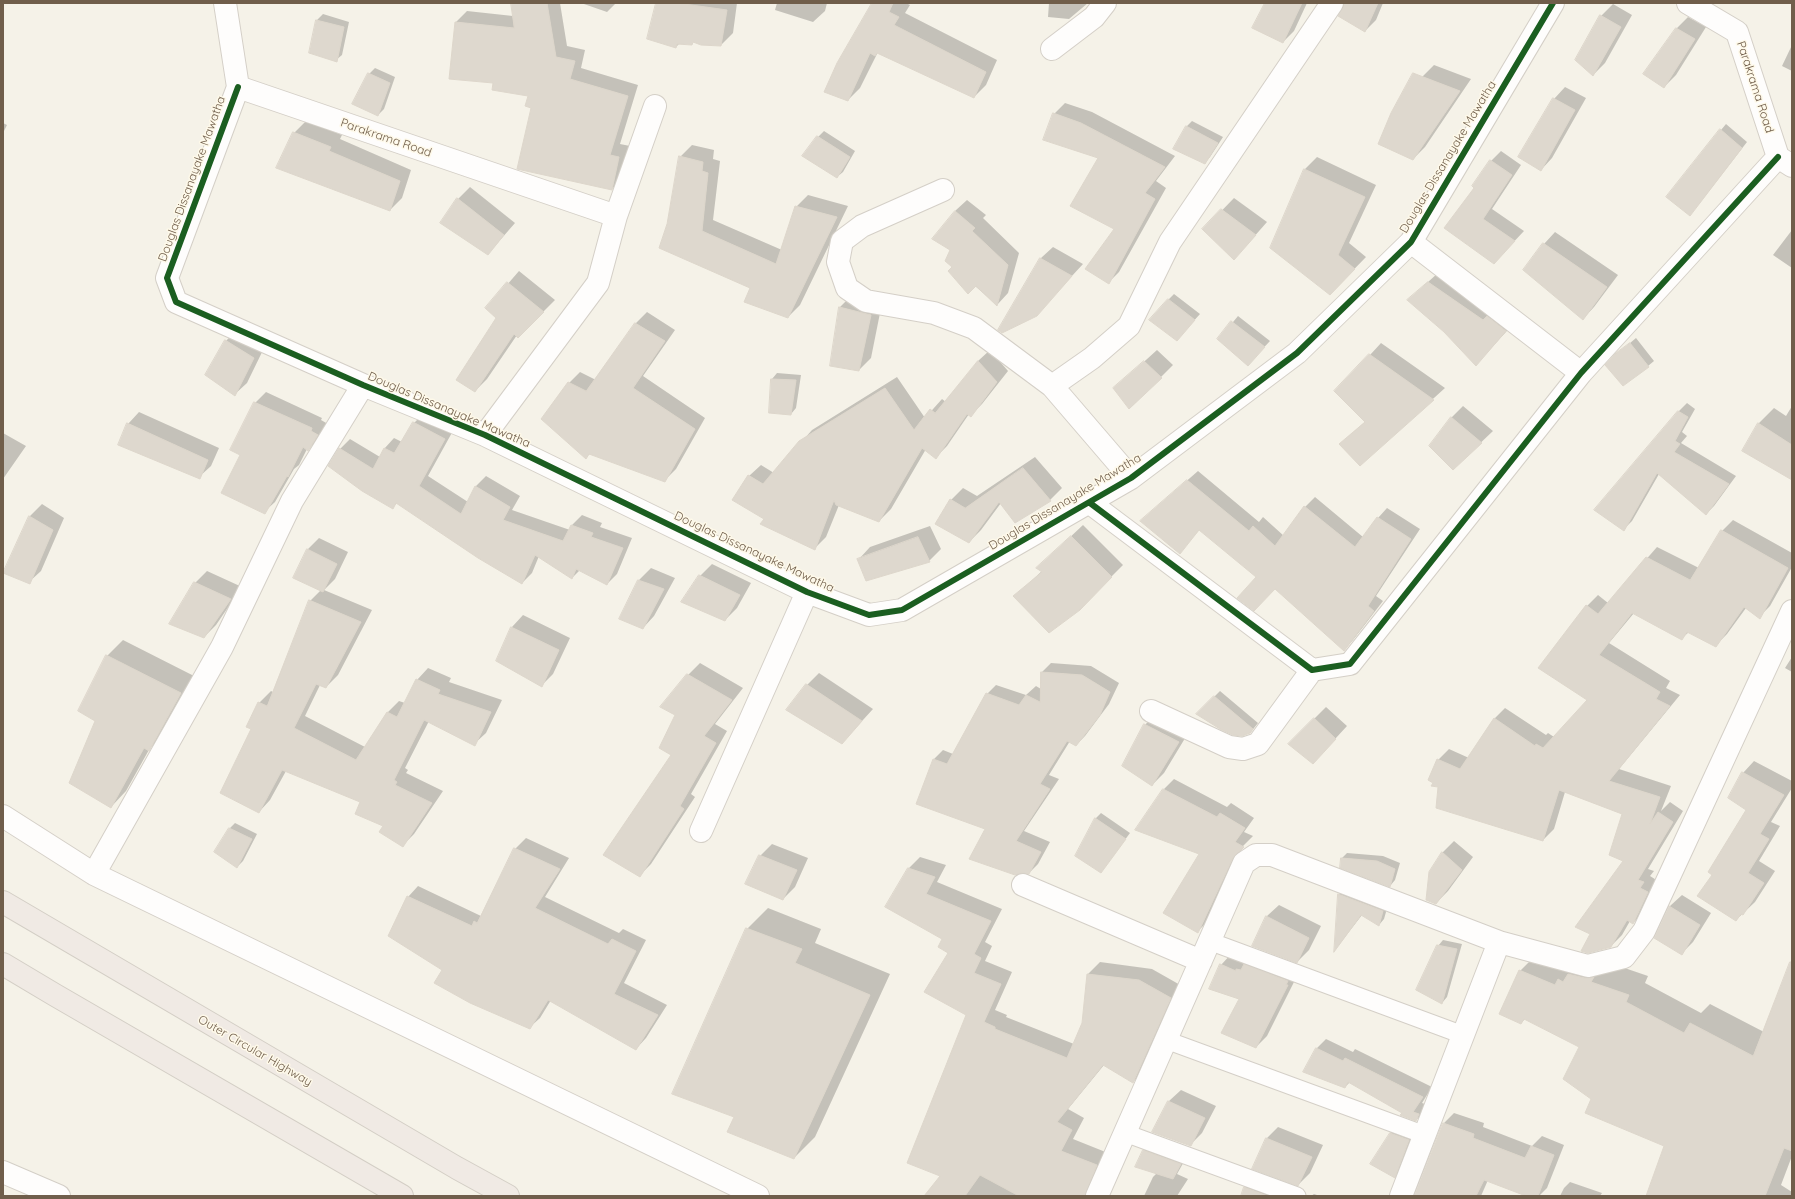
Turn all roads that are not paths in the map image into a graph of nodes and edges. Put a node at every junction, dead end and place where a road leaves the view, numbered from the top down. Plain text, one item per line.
1 (225, 3) edge
2 (1105, 3) edge
3 (1332, 3) edge
4 (1553, 3) edge
5 (1688, 3) edge
6 (1052, 49) dead end
7 (238, 87) junction
8 (655, 106) dead end
9 (1785, 161) edge
10 (943, 190) dead end
11 (616, 216) junction
12 (1411, 242) junction
13 (1581, 373) junction
14 (363, 385) junction
15 (1052, 386) junction
16 (485, 435) junction
17 (1131, 478) junction
18 (1090, 503) junction
19 (807, 592) junction
20 (1792, 611) edge
21 (1312, 670) junction
22 (1151, 711) dead end
23 (3, 816) edge
24 (701, 831) dead end
25 (94, 874) junction
26 (1023, 885) dead end
27 (3, 902) edge
28 (1210, 941) junction
29 (1499, 942) junction
30 (1201, 961) junction
31 (3, 964) edge
32 (1463, 1036) junction
33 (1166, 1040) junction
34 (1125, 1133) junction
35 (1424, 1135) junction
36 (3, 1172) edge
37 (59, 1196) edge
38 (402, 1196) edge
39 (508, 1196) edge
40 (758, 1196) edge
41 (1097, 1196) edge
42 (1297, 1196) edge
43 (1401, 1196) edge

1 - 7 street
2 - 6 street
3 - 15 street
4 - 12 street, Douglas Dissanayake Mawatha
5 - 9 street, Parakrama Road
7 - 11 street, Parakrama Road
7 - 14 street, Douglas Dissanayake Mawatha
8 - 11 street
9 - 13 street
10 - 15 street
11 - 16 street
12 - 13 street
12 - 17 street, Douglas Dissanayake Mawatha
13 - 21 street
14 - 16 street, Douglas Dissanayake Mawatha
14 - 25 street
15 - 17 street
16 - 19 street, Douglas Dissanayake Mawatha
17 - 18 street, Douglas Dissanayake Mawatha
18 - 19 street, Douglas Dissanayake Mawatha
18 - 21 street
19 - 24 street
20 - 29 street
21 - 22 street
23 - 25 street
25 - 40 street
26 - 30 street
27 - 39 highway, Outer Circular Highway
28 - 29 street
28 - 30 street
28 - 32 lane
29 - 32 street
30 - 33 street
31 - 38 highway
32 - 35 street
33 - 34 street
33 - 35 lane
34 - 41 street
34 - 42 lane
35 - 43 street
36 - 37 street

